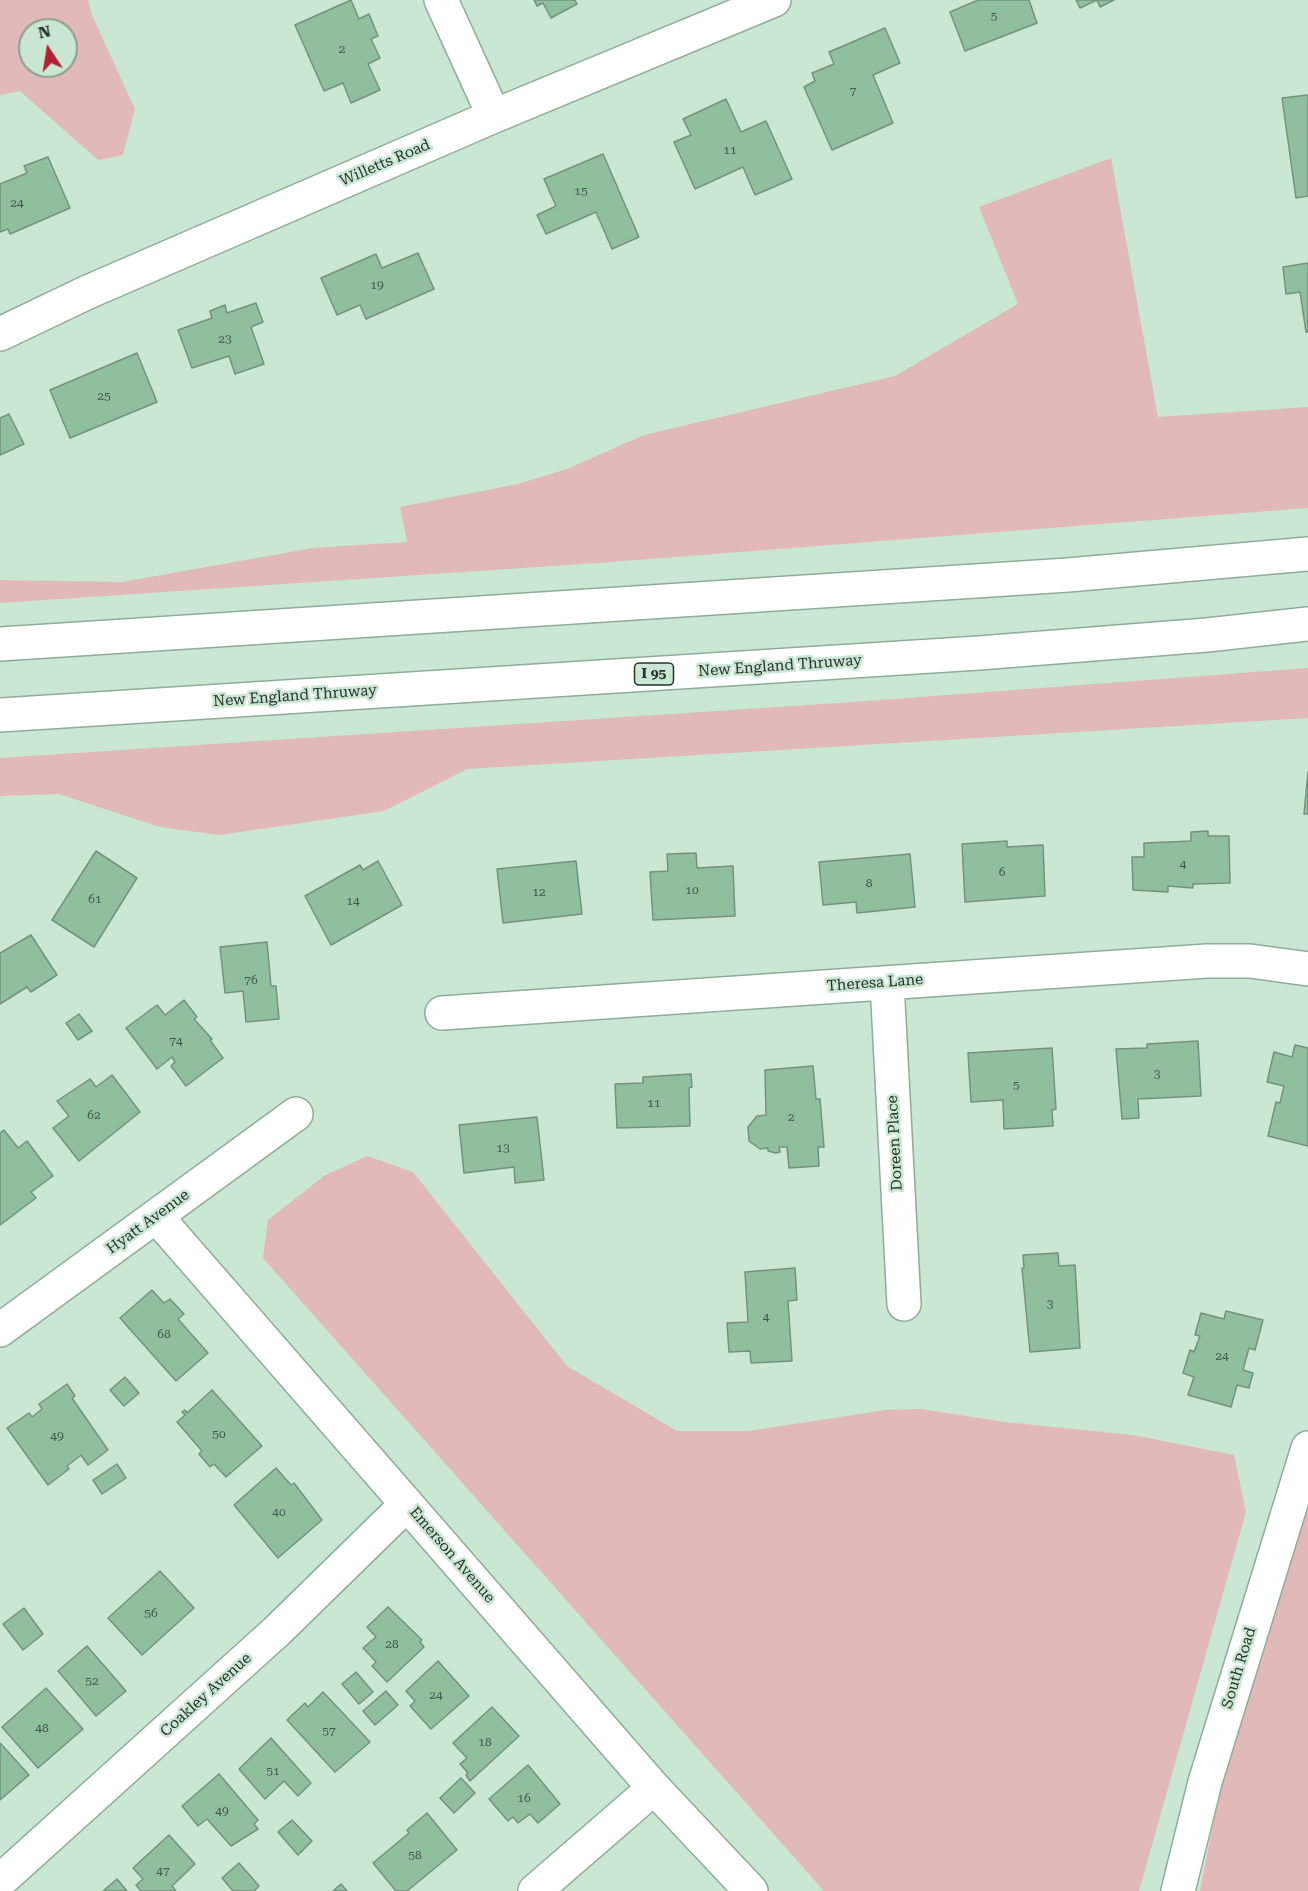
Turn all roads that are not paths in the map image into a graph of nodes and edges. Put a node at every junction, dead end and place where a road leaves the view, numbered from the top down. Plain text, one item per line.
1 (441, 0) edge
2 (774, 0) edge
3 (494, 116) junction
4 (0, 334) edge
5 (1308, 554) edge
6 (1308, 624) edge
7 (0, 644) edge
8 (0, 715) edge
9 (1308, 969) edge
10 (886, 983) junction
11 (442, 1013) dead end
12 (296, 1114) dead end
13 (156, 1216) junction
14 (904, 1304) dead end
15 (0, 1329) edge
16 (1308, 1448) edge
17 (407, 1504) junction
18 (654, 1788) junction
19 (0, 1881) edge
20 (535, 1891) edge
21 (751, 1891) edge
22 (1178, 1891) edge

1 - 3 main road
2 - 3 main road, Willetts Road
3 - 4 main road, Willetts Road
5 - 7 main road
6 - 8 main road, New England Thruway / I 95
9 - 10 main road, Theresa Lane
10 - 11 main road, Theresa Lane
10 - 14 main road, Doreen Place
12 - 13 main road, Hyatt Avenue
13 - 15 main road, Hyatt Avenue
13 - 17 main road, Emerson Avenue
16 - 22 main road, South Road
17 - 18 main road, Emerson Avenue
17 - 19 main road, Coakley Avenue
18 - 20 main road
18 - 21 main road, Emerson Avenue

